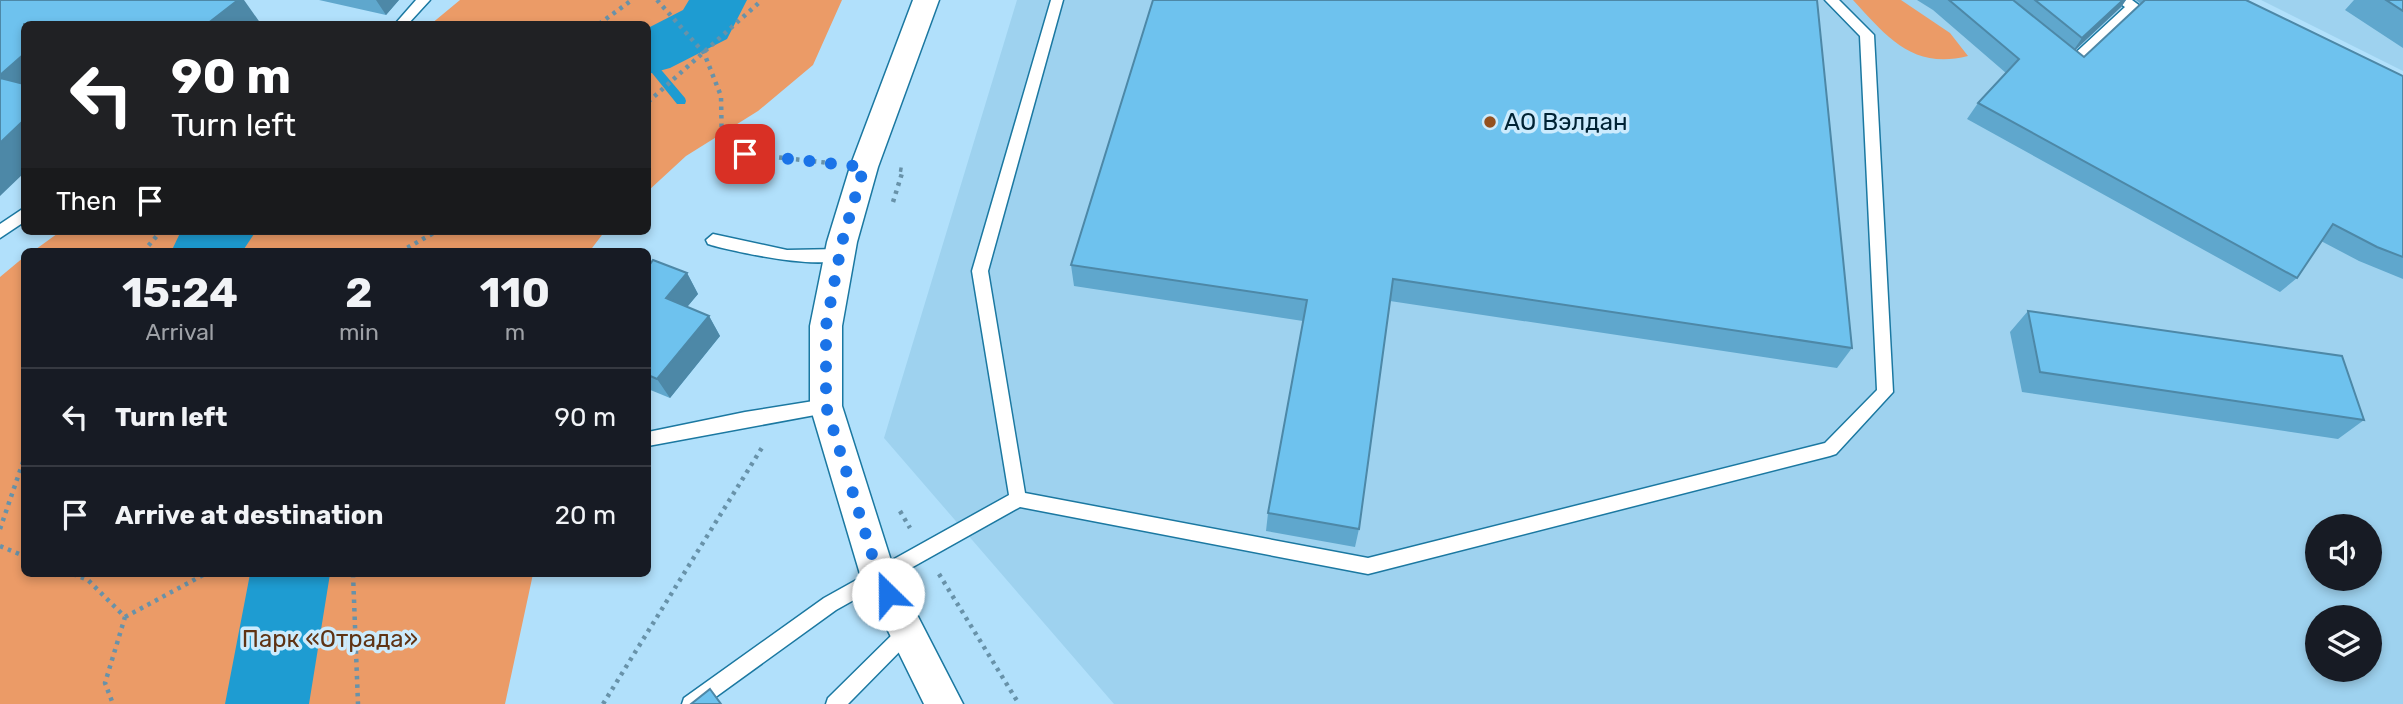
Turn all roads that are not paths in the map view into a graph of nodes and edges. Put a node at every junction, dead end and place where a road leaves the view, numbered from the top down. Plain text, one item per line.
1 (424, 0) edge
2 (926, 0) edge
3 (1057, 0) edge
4 (1830, 0) edge
5 (2121, 0) edge
6 (404, 21) edge
7 (2061, 56) edge
8 (21, 216) edge
9 (0, 232) edge
10 (713, 240) dead end
11 (840, 255) junction
12 (826, 406) junction
13 (651, 438) edge
14 (1018, 499) junction
15 (878, 574) junction
16 (907, 632) junction
17 (691, 704) edge
18 (835, 704) edge
19 (944, 704) edge

1 - 6 lane
2 - 11 street
3 - 14 lane
4 - 14 lane
5 - 7 lane
8 - 9 lane
10 - 11 lane
11 - 12 street
12 - 13 lane
12 - 15 street
14 - 15 lane
15 - 16 street
15 - 17 lane
16 - 18 lane
16 - 19 street

